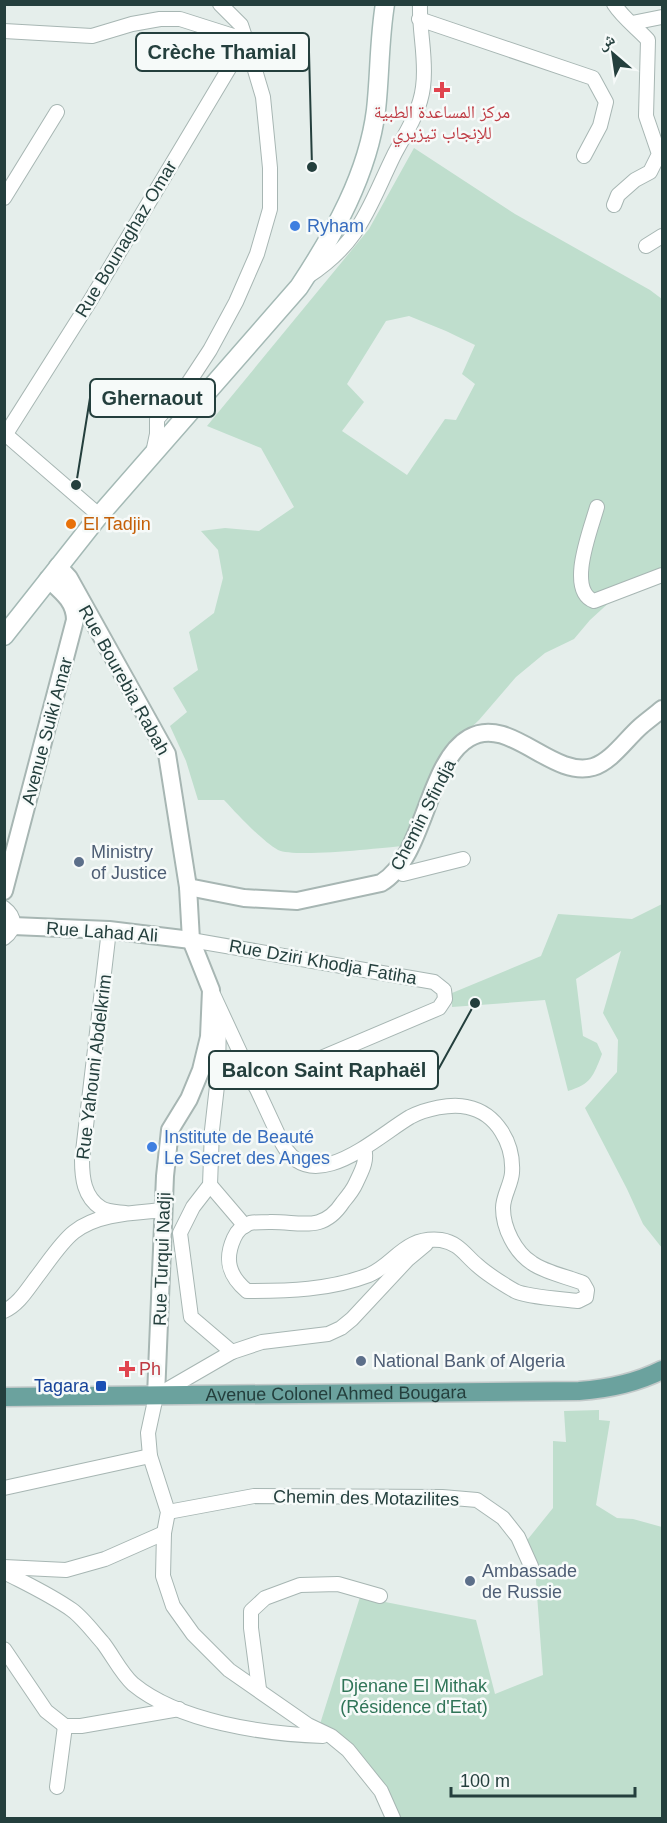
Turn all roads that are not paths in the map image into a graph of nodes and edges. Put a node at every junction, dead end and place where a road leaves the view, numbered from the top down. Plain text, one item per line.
1 (220, 4) edge
2 (385, 4) edge
3 (420, 4) edge
4 (614, 4) edge
5 (663, 17) edge
6 (419, 20) junction
7 (632, 23) junction
8 (4, 31) edge
9 (246, 40) junction
10 (57, 112) dead end
11 (584, 156) dead end
12 (4, 198) edge
13 (614, 205) dead end
14 (663, 237) edge
15 (646, 246) dead end
16 (305, 278) junction
17 (5, 434) edge
18 (153, 453) junction
19 (597, 507) dead end
20 (98, 517) junction
21 (53, 573) junction
22 (663, 575) edge
23 (79, 607) junction
24 (4, 636) edge
25 (663, 709) edge
26 (463, 859) dead end
27 (397, 870) junction
28 (188, 887) junction
29 (4, 891) edge
30 (4, 908) edge
31 (109, 930) junction
32 (9, 932) edge
33 (191, 940) junction
34 (211, 990) junction
35 (219, 1009) junction
36 (255, 1086) junction
37 (364, 1148) junction
38 (210, 1185) junction
39 (164, 1210) junction
40 (125, 1214) junction
41 (245, 1226) junction
42 (429, 1240) junction
43 (4, 1311) edge
44 (231, 1353) junction
45 (663, 1370) edge
46 (156, 1396) junction
47 (4, 1397) edge
48 (150, 1456) junction
49 (4, 1488) edge
50 (168, 1512) junction
51 (164, 1533) junction
52 (531, 1566) dead end
53 (4, 1568) edge
54 (4, 1572) edge
55 (380, 1596) dead end
56 (4, 1650) edge
57 (259, 1689) junction
58 (179, 1709) junction
59 (65, 1726) junction
60 (331, 1736) junction
61 (57, 1787) dead end
62 (393, 1818) edge

1 - 9 street
2 - 16 main road
3 - 6 street
4 - 7 street
5 - 7 street
6 - 11 street
6 - 16 street
7 - 13 street
8 - 9 street
9 - 17 street, Rue Bounaghaz Omar
9 - 18 street
10 - 12 street
14 - 15 street
16 - 18 main road
17 - 20 street
18 - 20 main road
19 - 22 street
20 - 21 main road
21 - 23 street, Rue Bourebia Rabah
21 - 24 main road
23 - 28 street, Rue Bourebia Rabah
23 - 29 street, Avenue Suiki Amar
25 - 27 street, Chemin Sfindja
26 - 27 street
27 - 28 street, Chemin Sfindja
28 - 33 street, Rue Bourebia Rabah
30 - 32 street
31 - 32 street, Rue Lahad Ali
31 - 33 street, Rue Lahad Ali
31 - 40 street, Rue Yahouni Abdelkrim
33 - 34 street, Rue Bourebia Rabah
33 - 36 street, Rue Dziri Khodja Fatiha
34 - 35 street, Rue Bourebia Rabah
34 - 39 street, Rue Turqui Nadji
35 - 36 street, Rue Bourebia Rabah
35 - 38 street
36 - 37 street, Rue Bourebia Rabah
37 - 41 street
37 - 42 street, Rue Bourebia Rabah
38 - 41 street
38 - 44 street
39 - 40 street
39 - 46 street, Rue Turqui Nadji
40 - 43 street
41 - 42 street
42 - 44 street
44 - 46 street
45 - 46 main road, Avenue Colonel Ahmed Bougara
46 - 47 main road, Avenue Colonel Ahmed Bougara
46 - 48 street, Rue Turqui Nadji
48 - 49 street
48 - 50 street, Rue Turqui Nadji
50 - 51 street, Rue Turqui Nadji
50 - 52 street, Chemin des Motazilites
51 - 53 street
51 - 57 street, Rue Turqui Nadji
54 - 58 street
55 - 57 street
56 - 59 street
57 - 60 street, Rue Turqui Nadji
58 - 59 street
58 - 60 street
59 - 61 street
60 - 62 street, Rue Turqui Nadji

